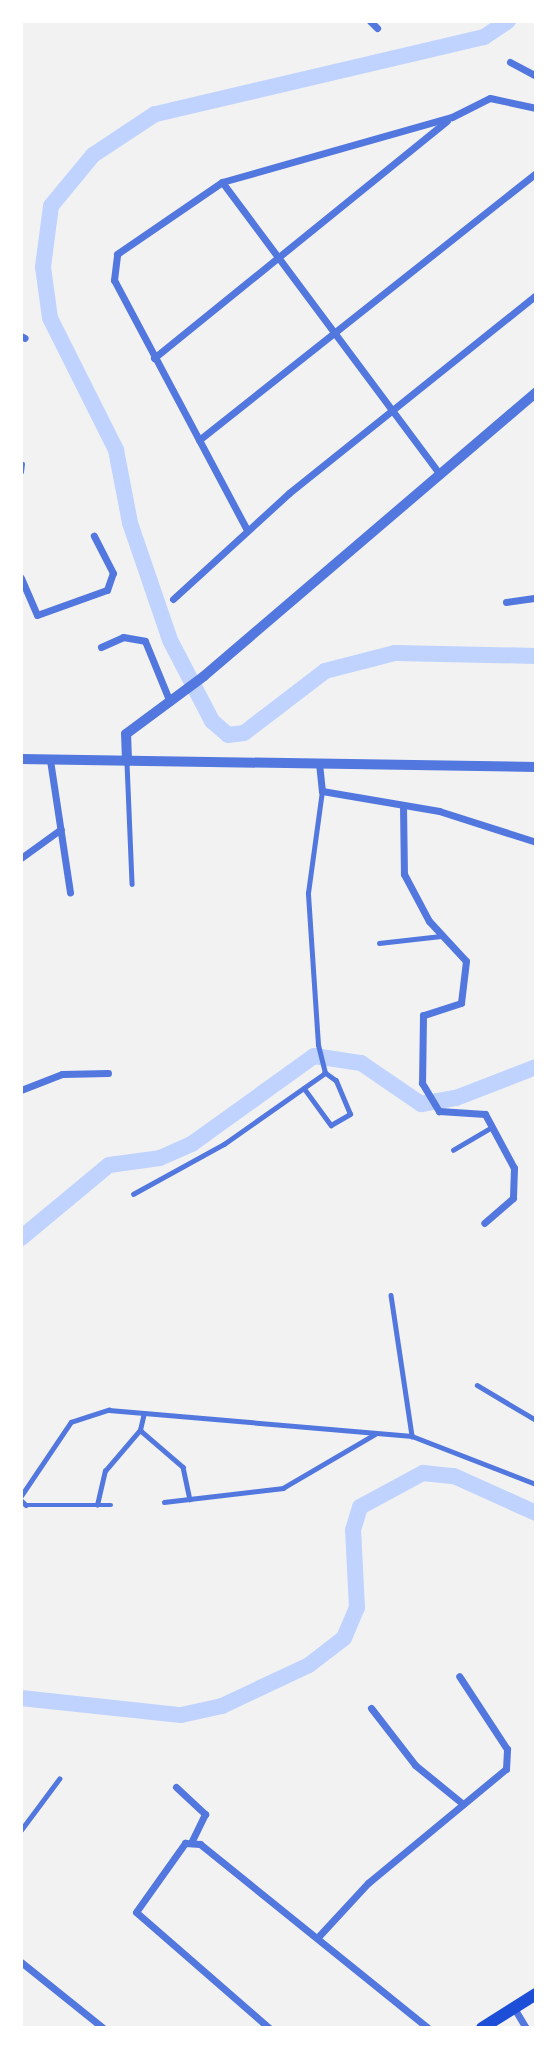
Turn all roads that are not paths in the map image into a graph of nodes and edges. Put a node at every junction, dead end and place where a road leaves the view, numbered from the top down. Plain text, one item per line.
1 (370, 21) edge
2 (377, 28) dead end
3 (510, 62) dead end
4 (536, 76) edge
5 (536, 107) edge
6 (452, 117) junction
7 (536, 173) edge
8 (222, 182) junction
9 (280, 257) junction
10 (536, 295) edge
11 (338, 334) junction
12 (154, 358) junction
13 (535, 394) edge
14 (394, 409) junction
15 (200, 440) junction
16 (22, 464) edge
17 (21, 472) edge
18 (438, 472) junction
19 (247, 530) junction
20 (94, 536) dead end
21 (21, 579) edge
22 (536, 597) edge
23 (173, 598) dead end
24 (506, 602) dead end
25 (101, 647) dead end
26 (174, 699) junction
27 (21, 759) edge
28 (50, 760) junction
29 (127, 761) junction
30 (319, 763) junction
31 (536, 767) edge
32 (322, 791) junction
33 (403, 805) junction
34 (61, 830) junction
35 (536, 842) edge
36 (21, 858) edge
37 (132, 884) dead end
38 (70, 893) dead end
39 (441, 936) junction
40 (379, 943) dead end
41 (108, 1073) dead end
42 (325, 1073) junction
43 (304, 1088) junction
44 (21, 1090) edge
45 (493, 1126) junction
46 (453, 1150) dead end
47 (133, 1194) dead end
48 (484, 1223) dead end
49 (391, 1295) dead end
50 (477, 1385) dead end
51 (144, 1413) junction
52 (536, 1420) edge
53 (140, 1430) junction
54 (376, 1434) junction
55 (412, 1436) junction
56 (536, 1484) edge
57 (21, 1498) edge
58 (190, 1500) junction
59 (164, 1502) dead end
60 (97, 1505) junction
61 (111, 1505) dead end
62 (459, 1676) dead end
63 (371, 1708) dead end
64 (60, 1779) dead end
65 (176, 1787) dead end
66 (463, 1804) junction
67 (21, 1830) edge
68 (192, 1841) junction
69 (318, 1937) junction
70 (21, 1962) edge
71 (536, 1994) edge
72 (514, 2008) junction
73 (103, 2028) edge
74 (269, 2028) edge
75 (428, 2028) edge
76 (482, 2028) edge
77 (526, 2028) edge

1 - 2 street
3 - 4 street
5 - 6 street
6 - 8 street
6 - 9 street
7 - 11 street
8 - 9 street
8 - 12 street
9 - 11 street
9 - 12 street
10 - 14 street
11 - 14 street
11 - 15 street
12 - 15 street
13 - 18 street
14 - 18 street
14 - 19 street
15 - 19 street
16 - 17 lane
18 - 26 street
19 - 23 street
20 - 21 street
22 - 24 street
25 - 26 street
26 - 29 street
27 - 28 street
28 - 29 street
28 - 34 street
29 - 30 street
29 - 37 lane
30 - 31 street
30 - 32 street
32 - 33 street
32 - 42 lane
33 - 35 street
33 - 39 street
34 - 36 street
34 - 38 street
39 - 40 lane
39 - 45 street
41 - 44 street
42 - 43 lane
42 - 43 lane
43 - 47 lane
45 - 46 lane
45 - 48 street
49 - 55 lane
50 - 52 lane
51 - 53 lane
51 - 54 lane
51 - 57 lane
53 - 58 lane
53 - 60 lane
54 - 55 lane
54 - 58 lane
55 - 56 lane
57 - 60 lane
58 - 59 lane
60 - 61 lane
62 - 66 street
63 - 66 street
64 - 67 lane
65 - 68 street
66 - 69 street
68 - 69 street
68 - 74 street
69 - 75 street
70 - 73 street
71 - 72 main road
72 - 76 main road
72 - 77 street

